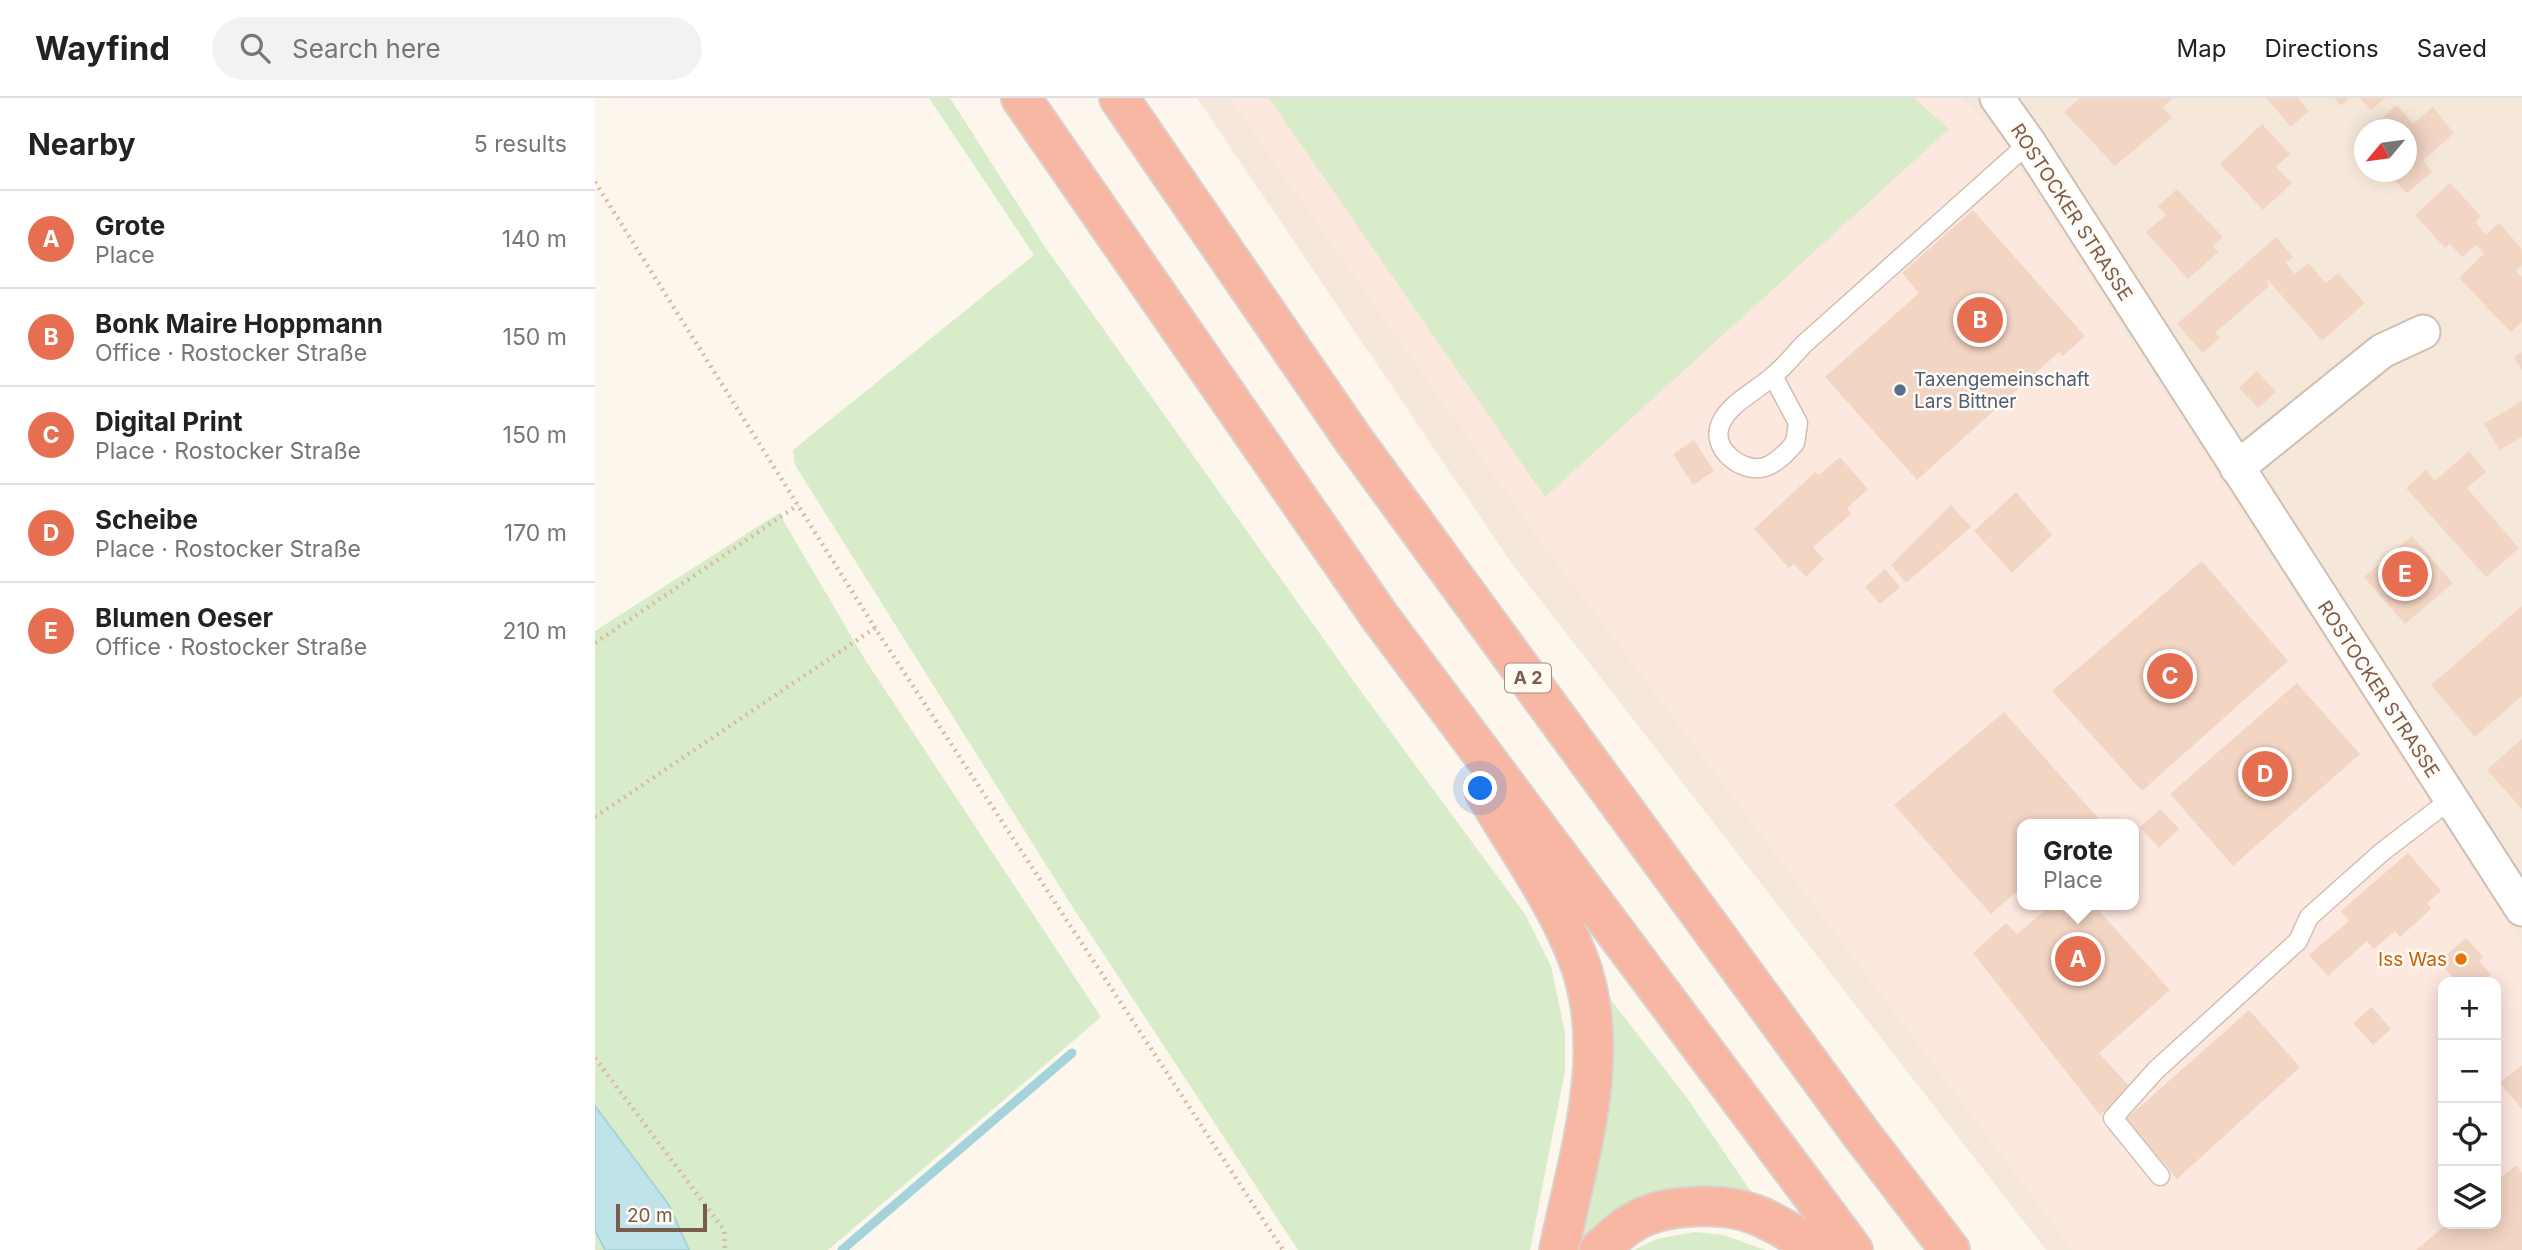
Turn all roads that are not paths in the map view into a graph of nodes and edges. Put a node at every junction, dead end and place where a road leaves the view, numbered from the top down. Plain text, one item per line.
1 (1021, 98) edge
2 (1119, 98) edge
3 (1997, 98) edge
4 (2029, 143) junction
5 (2423, 332) dead end
6 (1773, 376) junction
7 (2237, 468) junction
8 (1380, 617) junction
9 (2450, 800) junction
10 (2522, 909) edge
11 (2160, 1176) dead end
12 (1559, 1250) edge
13 (1599, 1250) edge
14 (1821, 1250) edge
15 (1853, 1250) edge
16 (1950, 1250) edge

1 - 8 highway
2 - 16 highway, A 2
3 - 4 street, ROSTOCKER STRASSE
4 - 6 lane
4 - 7 street, ROSTOCKER STRASSE
5 - 7 street
6 - 6 lane
7 - 9 street, ROSTOCKER STRASSE
8 - 12 highway
8 - 15 highway
9 - 10 street, ROSTOCKER STRASSE
9 - 11 lane
13 - 14 highway

